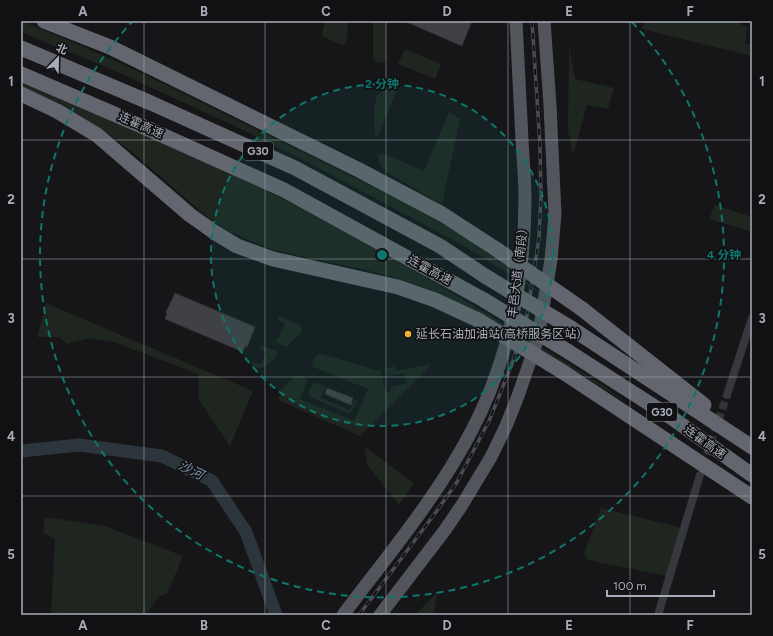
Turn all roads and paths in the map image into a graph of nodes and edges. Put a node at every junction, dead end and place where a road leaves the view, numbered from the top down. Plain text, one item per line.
1 (44, 21) edge
2 (516, 21) edge
3 (544, 21) edge
4 (21, 48) edge
5 (21, 74) edge
6 (21, 94) edge
7 (752, 318) edge
8 (726, 395) tunnel mouth
9 (752, 442) edge
10 (752, 448) edge
11 (700, 475) tunnel mouth
12 (752, 475) edge
13 (752, 497) edge
14 (343, 615) edge
15 (380, 615) edge
16 (658, 615) edge

1 - 9 highway, bridge
2 - 14 main road, 丰邑大道（南段）
3 - 15 main road
4 - 10 highway, 连霍高速 / G30, bridge
5 - 12 highway, 连霍高速 / G30, bridge
6 - 13 highway, bridge
7 - 8 street
11 - 16 street

